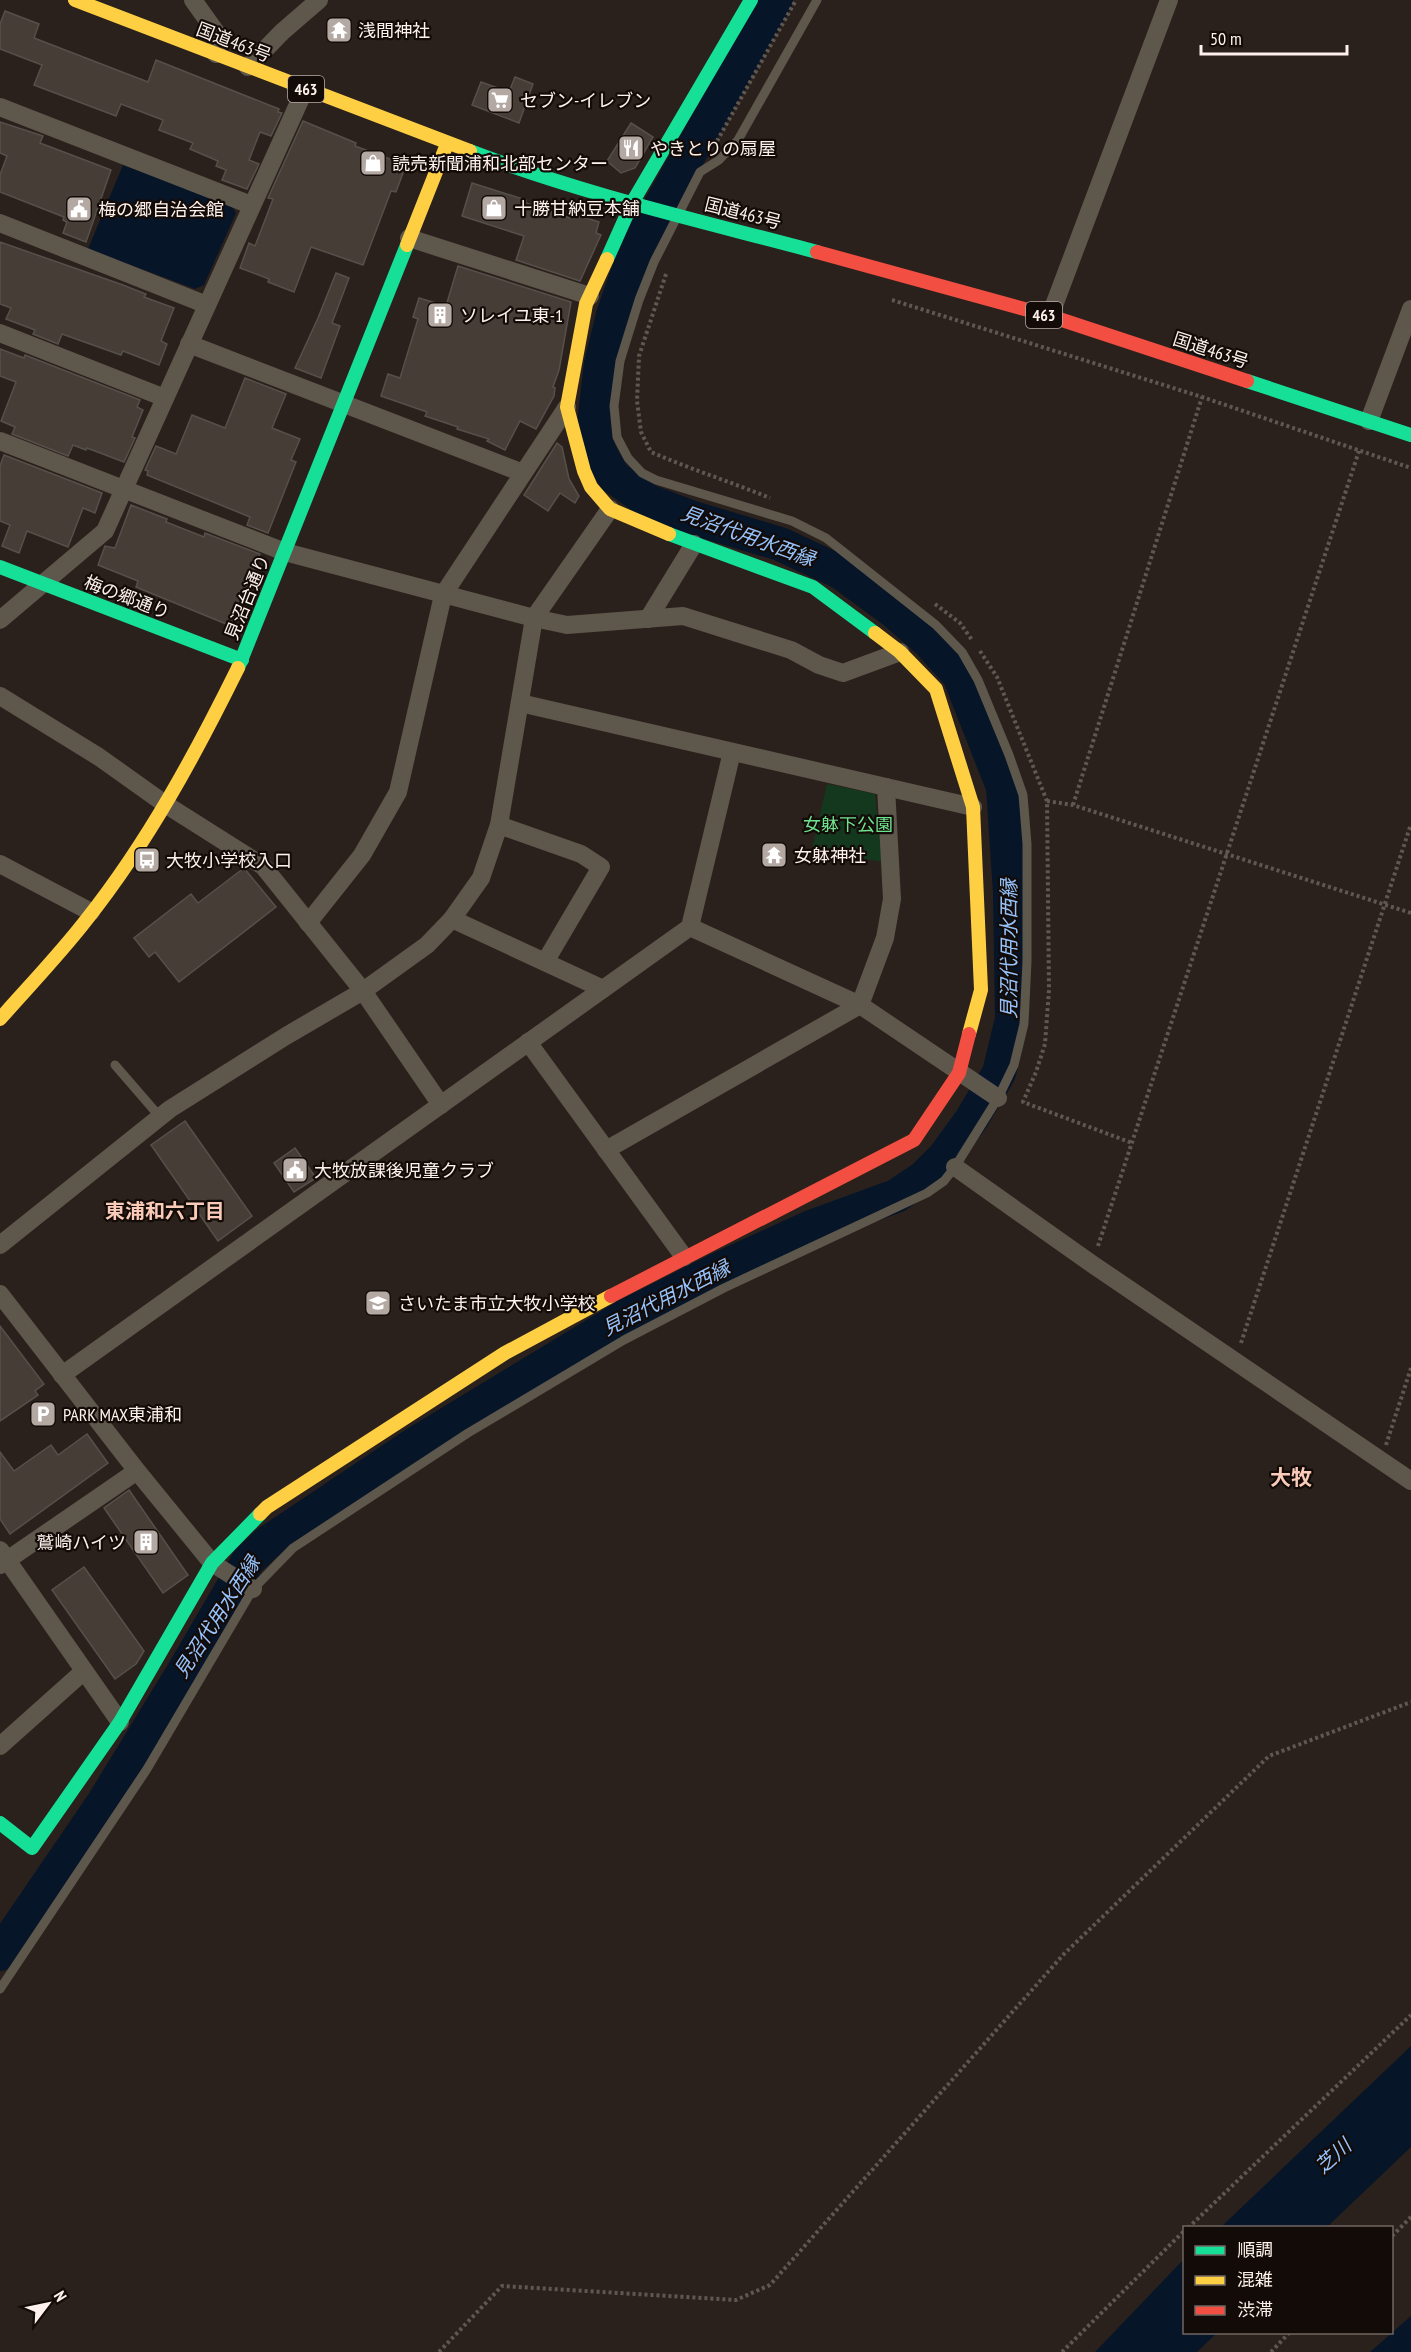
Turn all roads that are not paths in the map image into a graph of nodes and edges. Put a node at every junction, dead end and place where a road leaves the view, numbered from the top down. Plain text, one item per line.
1 (75, 0) edge
2 (193, 0) edge
3 (319, 0) edge
4 (751, 0) edge
5 (817, 0) edge
6 (1168, 0) edge
7 (216, 54) junction
8 (248, 67) junction
9 (305, 89) junction
10 (0, 107) edge
11 (447, 144) junction
12 (635, 204) junction
13 (251, 205) junction
14 (675, 215) junction
15 (0, 223) edge
16 (409, 238) junction
17 (590, 296) junction
18 (207, 305) junction
19 (1411, 309) edge
20 (1050, 316) junction
21 (0, 333) edge
22 (189, 344) junction
23 (165, 399) junction
24 (344, 403) junction
25 (567, 407) junction
26 (1369, 421) junction
27 (1411, 435) edge
28 (0, 441) edge
29 (523, 473) junction
30 (124, 490) junction
31 (610, 509) junction
32 (694, 544) junction
33 (285, 552) junction
34 (0, 567) edge
35 (43, 585) junction
36 (443, 595) junction
37 (534, 618) junction
38 (648, 619) junction
39 (0, 620) edge
40 (900, 652) junction
41 (242, 660) junction
42 (0, 696) edge
43 (520, 703) junction
44 (732, 752) junction
45 (886, 787) junction
46 (165, 804) junction
47 (973, 807) junction
48 (499, 825) junction
49 (0, 864) edge
50 (91, 912) junction
51 (452, 919) junction
52 (308, 923) junction
53 (690, 927) junction
54 (545, 962) junction
55 (603, 989) junction
56 (363, 991) junction
57 (860, 1005) junction
58 (0, 1019) edge
59 (528, 1042) junction
60 (115, 1065) dead end
61 (959, 1073) junction
62 (998, 1098) junction
63 (441, 1105) junction
64 (160, 1117) junction
65 (606, 1150) junction
66 (955, 1167) junction
67 (0, 1245) edge
68 (684, 1257) junction
69 (0, 1294) edge
70 (62, 1375) junction
71 (137, 1472) junction
72 (1411, 1481) edge
73 (2, 1558) edge
74 (219, 1568) junction
75 (253, 1589) junction
76 (84, 1671) junction
77 (120, 1722) junction
78 (0, 1746) edge
79 (0, 1823) edge
80 (0, 1989) edge

1 - 7 main road, 国道463号 / 463
2 - 7 street
3 - 8 street
4 - 12 main road
5 - 14 lane
6 - 20 street
7 - 8 main road, 国道463号 / 463
8 - 9 main road, 国道463号 / 463
9 - 11 main road, 国道463号 / 463
9 - 13 street
10 - 13 street
11 - 12 main road, 国道463号 / 463
11 - 16 main road, 見沼台通り
12 - 14 main road, 国道463号 / 463
12 - 17 main road
13 - 18 street
14 - 20 main road, 国道463号 / 463
14 - 62 lane
15 - 18 street
16 - 17 street
16 - 24 main road, 見沼台通り
17 - 25 main road
18 - 22 street
19 - 26 street
20 - 26 main road, 国道463号 / 463
21 - 23 street
22 - 23 street
22 - 24 street
23 - 30 street
24 - 29 street
24 - 33 main road, 見沼台通り
25 - 29 street
25 - 31 main road
26 - 27 main road, 国道463号 / 463
28 - 30 street
29 - 36 street
30 - 33 street
30 - 35 street
31 - 32 main road
31 - 37 street
32 - 38 street
32 - 40 main road
33 - 36 street
33 - 41 main road, 見沼台通り
34 - 35 main road, 梅の郷通り
35 - 39 street
35 - 41 main road, 梅の郷通り
36 - 37 street
36 - 52 street
37 - 38 street
37 - 43 street
38 - 40 street
40 - 47 main road
41 - 46 main road, 見沼台通り
42 - 46 street
43 - 44 street
43 - 48 street
44 - 45 street
44 - 53 street
45 - 47 street
45 - 57 street
46 - 50 main road, 見沼台通り
46 - 52 street
47 - 61 main road
48 - 51 street
48 - 54 street
49 - 50 street
50 - 58 main road, 見沼台通り
51 - 54 street
51 - 56 street
52 - 56 street
53 - 55 street
53 - 57 street
54 - 55 street
55 - 59 street
56 - 63 street
56 - 64 street
57 - 61 street
57 - 65 street
59 - 63 street
59 - 65 street
60 - 64 lane
61 - 62 street
61 - 68 main road
62 - 66 lane
63 - 70 street
64 - 67 street
65 - 68 street
66 - 72 street
66 - 75 lane
68 - 74 main road
69 - 70 street
70 - 71 street
71 - 73 street
71 - 74 street
73 - 76 street
74 - 75 street
74 - 77 main road
75 - 80 lane
76 - 77 street
76 - 78 street
77 - 79 main road

